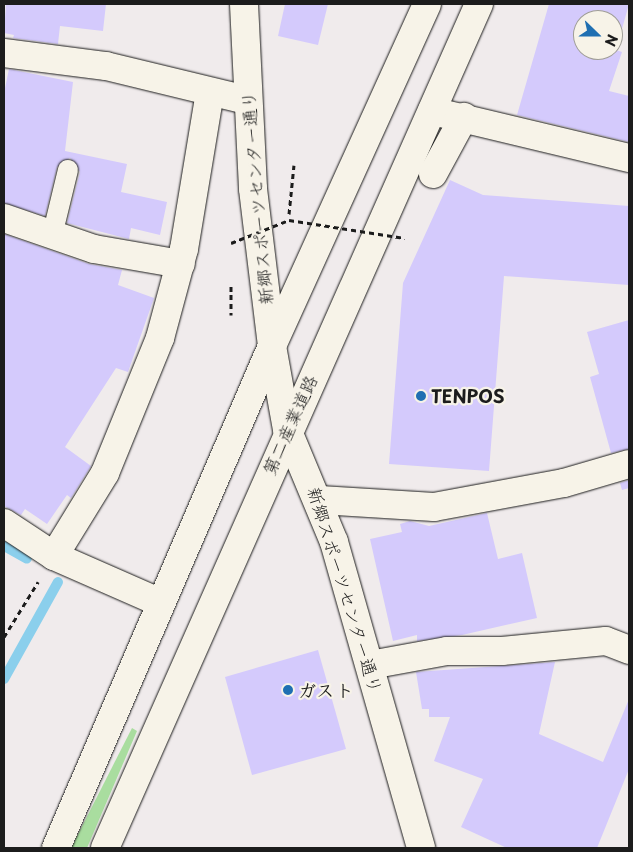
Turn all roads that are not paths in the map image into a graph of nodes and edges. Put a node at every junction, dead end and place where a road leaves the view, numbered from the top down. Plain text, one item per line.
1 (244, 4) edge
2 (427, 4) edge
3 (478, 4) edge
4 (4, 53) edge
5 (210, 92) junction
6 (247, 100) junction
7 (432, 111) junction
8 (464, 116) junction
9 (629, 158) edge
10 (68, 170) dead end
11 (433, 174) dead end
12 (4, 218) edge
13 (52, 236) junction
14 (181, 264) junction
15 (272, 346) junction
16 (287, 429) junction
17 (629, 464) edge
18 (320, 500) junction
19 (4, 523) edge
20 (54, 556) junction
21 (161, 603) junction
22 (629, 650) edge
23 (370, 665) junction
24 (56, 848) edge
25 (105, 848) edge
26 (421, 848) edge

1 - 6 street, 新郷スポーツセンター通り
2 - 15 street
3 - 7 street, 第二産業道路
4 - 5 street
5 - 6 street
5 - 14 street
6 - 15 street, 新郷スポーツセンター通り
7 - 8 street
7 - 16 street, 第二産業道路
8 - 9 street
8 - 11 street
10 - 13 lane
12 - 13 street
13 - 14 street
14 - 20 street
15 - 16 street, 新郷スポーツセンター通り
15 - 21 street
16 - 18 street, 新郷スポーツセンター通り
16 - 25 street, 第二産業道路
17 - 18 street
18 - 23 street, 新郷スポーツセンター通り
19 - 20 street
20 - 21 street
21 - 24 street
22 - 23 street
23 - 26 street, 新郷スポーツセンター通り

